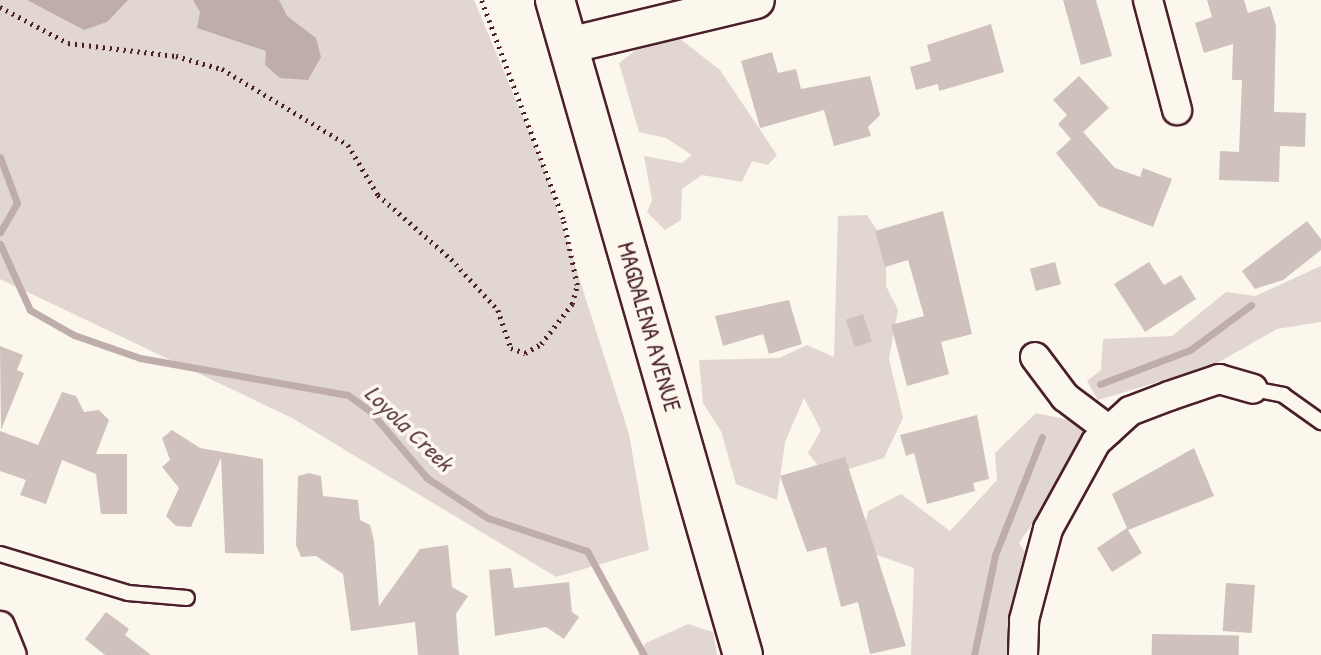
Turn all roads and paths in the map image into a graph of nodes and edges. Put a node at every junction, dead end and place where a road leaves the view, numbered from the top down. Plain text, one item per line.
1 (481, 0) edge
2 (555, 0) edge
3 (756, 0) edge
4 (1148, 0) edge
5 (0, 7) edge
6 (568, 45) junction
7 (1177, 110) dead end
8 (1035, 356) dead end
9 (1253, 389) joint
10 (1321, 422) edge
11 (1109, 430) junction
12 (0, 554) edge
13 (187, 598) dead end
14 (0, 626) edge
15 (12, 655) edge
16 (743, 655) edge
17 (1023, 655) edge

1 - 5 path
2 - 6 main road, MAGDALENA AVENUE
3 - 6 street
4 - 7 street
6 - 16 main road, MAGDALENA AVENUE
8 - 11 street
9 - 10 lane
9 - 11 street
11 - 17 street
12 - 13 lane
14 - 15 street

